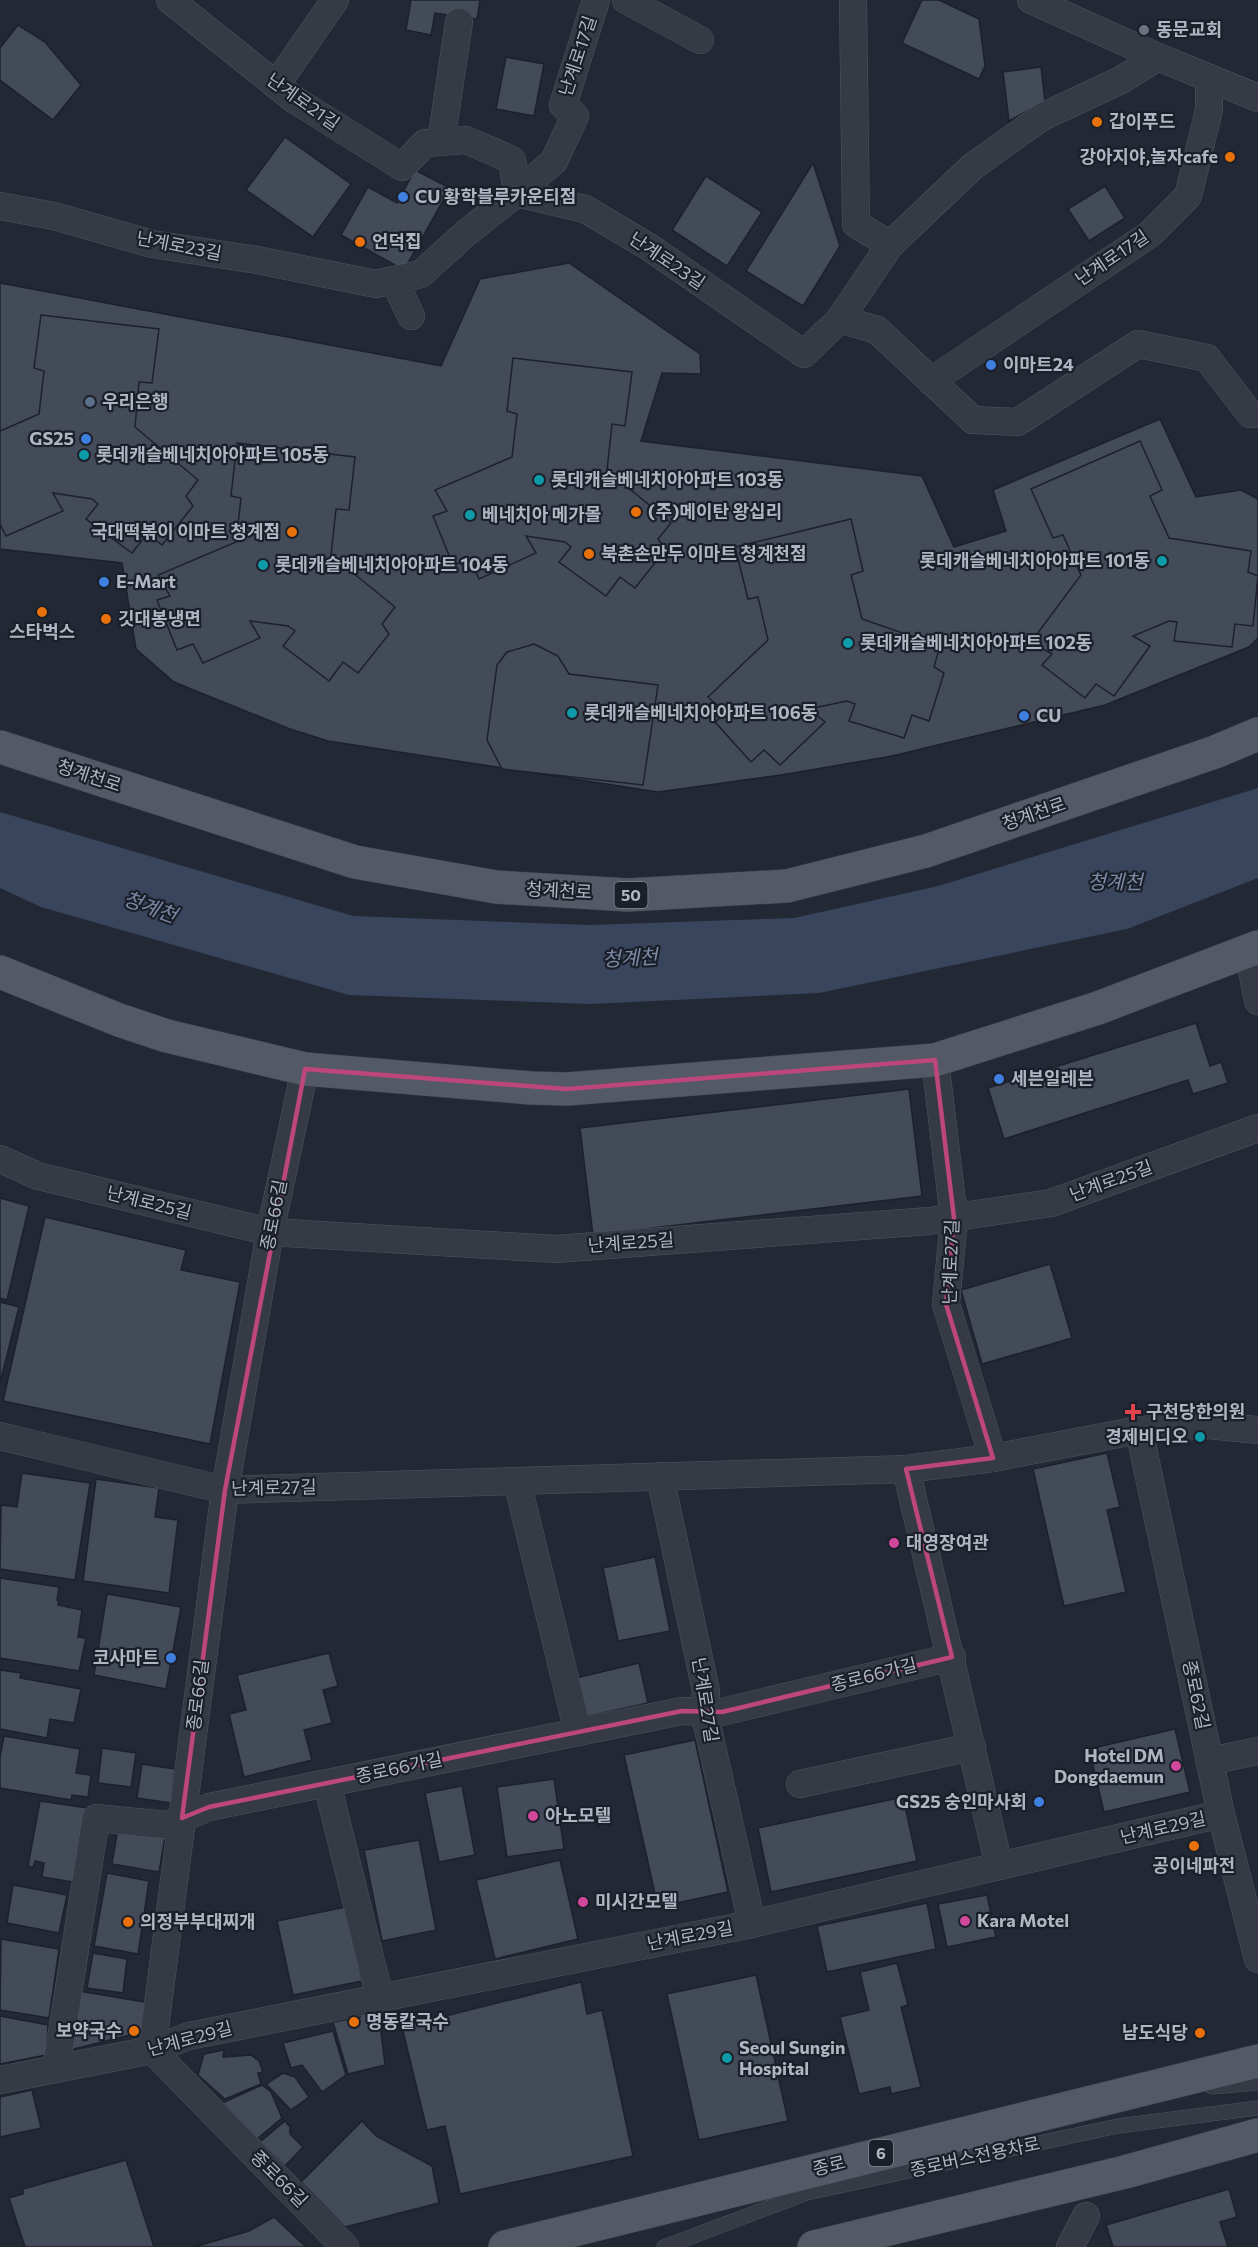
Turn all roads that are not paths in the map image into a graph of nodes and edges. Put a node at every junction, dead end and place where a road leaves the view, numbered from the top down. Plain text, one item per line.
1 (170, 0) edge
2 (335, 0) edge
3 (596, 0) edge
4 (626, 0) edge
5 (853, 0) edge
6 (1031, 0) edge
7 (459, 22) dead end
8 (700, 40) dead end
9 (1158, 57) junction
10 (1209, 78) junction
11 (276, 85) junction
12 (1258, 98) edge
13 (441, 142) junction
14 (517, 193) junction
15 (0, 206) edge
16 (890, 245) junction
17 (394, 280) junction
18 (411, 316) dead end
19 (840, 319) junction
20 (931, 381) junction
21 (1258, 414) edge
22 (1258, 734) edge
23 (0, 747) edge
24 (1253, 949) edge
25 (0, 972) edge
26 (1258, 1001) edge
27 (935, 1060) junction
28 (304, 1069) junction
29 (1258, 1128) edge
30 (0, 1159) edge
31 (954, 1218) junction
32 (270, 1232) junction
33 (1138, 1430) junction
34 (1258, 1430) edge
35 (0, 1436) edge
36 (993, 1458) junction
37 (906, 1468) junction
38 (660, 1476) junction
39 (517, 1481) junction
40 (225, 1490) junction
41 (952, 1657) junction
42 (704, 1711) junction
43 (578, 1732) junction
44 (972, 1747) junction
45 (1258, 1751) edge
46 (1210, 1761) junction
47 (327, 1783) junction
48 (800, 1784) dead end
49 (1221, 1814) junction
50 (182, 1818) junction
51 (999, 1866) junction
52 (752, 1924) junction
53 (1258, 1959) edge
54 (380, 1998) junction
55 (152, 2050) junction
56 (1258, 2061) edge
57 (56, 2069) junction
58 (0, 2080) edge
59 (1258, 2083) edge
60 (1112, 2096) junction
61 (1258, 2108) edge
62 (1258, 2134) edge
63 (1086, 2216) dead end
64 (345, 2247) edge
65 (505, 2247) edge
66 (664, 2247) edge
67 (815, 2247) edge
68 (1070, 2247) edge

1 - 11 street, 난계로21길
2 - 11 street
3 - 14 street, 난계로17길
4 - 8 street
5 - 16 street
6 - 9 street
7 - 13 street
9 - 10 street
9 - 16 street
10 - 12 street
10 - 20 street, 난계로17길
11 - 13 street, 난계로21길
13 - 14 street, 난계로21길
14 - 17 street, 난계로23길
14 - 19 street, 난계로23길
15 - 17 street, 난계로23길
16 - 19 street
17 - 18 street
19 - 20 street
20 - 21 street
22 - 23 main road, 청계천로 / 50
24 - 26 street
24 - 27 main road
25 - 28 main road
27 - 28 main road
27 - 31 street, 난계로27길
28 - 32 street, 종로66길
29 - 31 street, 난계로25길
30 - 32 street, 난계로25길
31 - 32 street, 난계로25길
31 - 36 street, 난계로27길
32 - 40 street, 종로66길
33 - 34 street, 난계로27길
33 - 36 street, 난계로27길
33 - 46 street, 종로62길
35 - 40 street, 난계로27길
36 - 37 street, 난계로27길
37 - 38 street, 난계로27길
37 - 41 street
38 - 39 street, 난계로27길
38 - 42 street, 난계로27길
39 - 40 street, 난계로27길
39 - 43 street
40 - 50 street, 종로66길
41 - 42 street, 종로66가길
41 - 44 street
42 - 43 street, 종로66가길
42 - 52 street, 난계로27길
43 - 47 street, 종로66가길
44 - 48 street
44 - 51 street
45 - 46 street
46 - 49 street, 종로62길
47 - 50 street, 종로66가길
47 - 54 street
49 - 51 street, 난계로29길
49 - 53 street, 종로62길
50 - 55 street, 종로66길
50 - 57 street, 종로66가길
51 - 52 street, 난계로29길
52 - 54 street, 난계로29길
54 - 55 street, 난계로29길
55 - 57 street, 난계로29길
55 - 64 street, 종로66길
56 - 60 main road, 종로 / 6
57 - 58 street, 난계로29길
59 - 60 lane
60 - 65 main road, 종로 / 6
61 - 66 lane, 종로버스전용차로
62 - 67 main road
63 - 68 street

